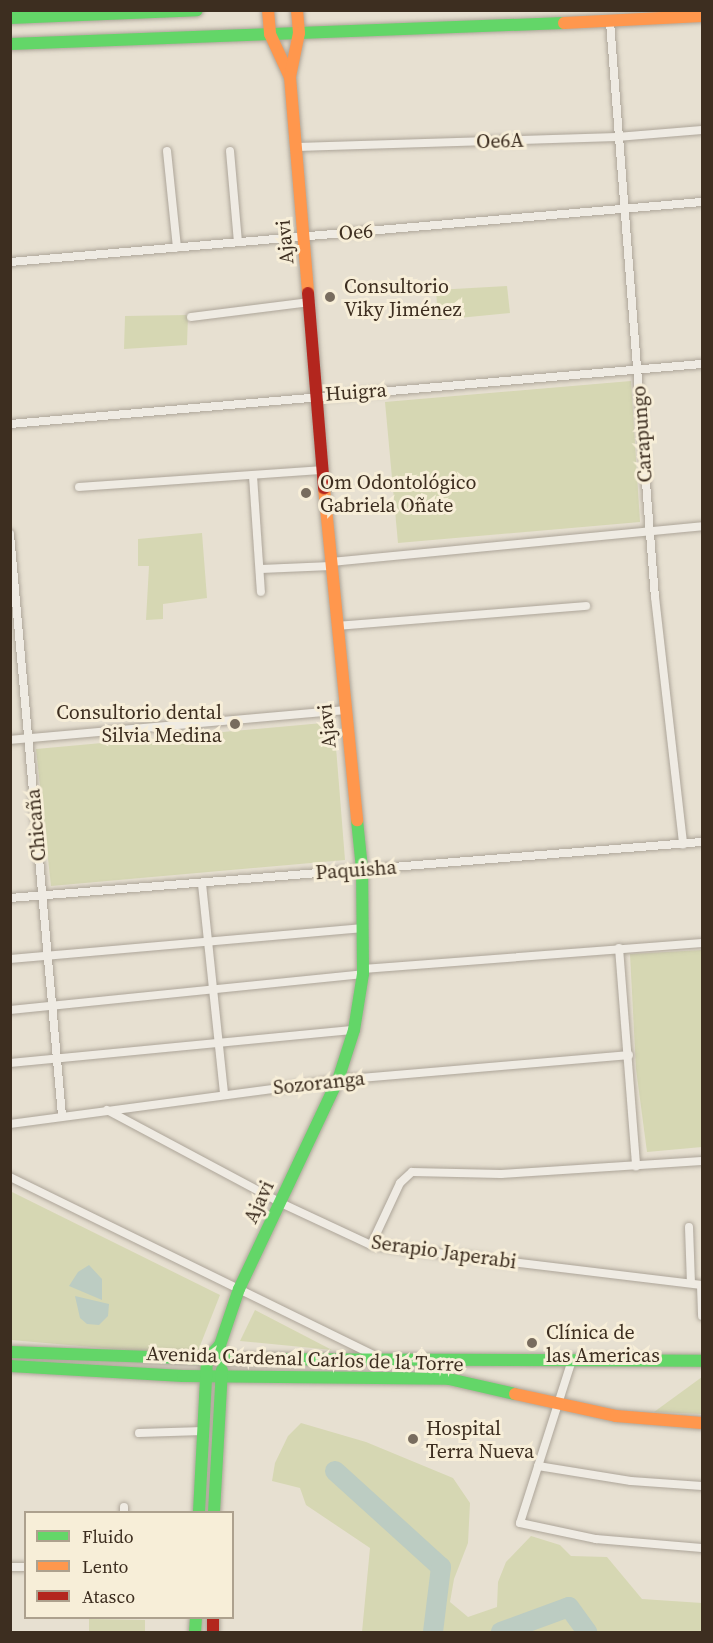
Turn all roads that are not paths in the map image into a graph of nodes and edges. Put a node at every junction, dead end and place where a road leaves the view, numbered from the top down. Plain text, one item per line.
1 (197, 10) edge
2 (268, 10) edge
3 (297, 10) edge
4 (702, 16) edge
5 (10, 18) edge
6 (610, 22) junction
7 (299, 33) junction
8 (270, 34) junction
9 (10, 44) edge
10 (290, 77) junction
11 (702, 130) edge
12 (616, 137) junction
13 (297, 147) junction
14 (167, 151) dead end
15 (230, 151) dead end
16 (702, 202) edge
17 (626, 209) junction
18 (303, 236) junction
19 (238, 242) junction
20 (177, 247) junction
21 (10, 262) edge
22 (310, 302) junction
23 (191, 317) dead end
24 (702, 364) edge
25 (637, 369) junction
26 (316, 395) junction
27 (10, 424) edge
28 (323, 470) junction
29 (253, 476) junction
30 (79, 488) dead end
31 (702, 526) edge
32 (650, 531) junction
33 (10, 534) edge
34 (331, 564) junction
35 (261, 569) junction
36 (261, 592) dead end
37 (586, 606) dead end
38 (338, 626) junction
39 (345, 710) junction
40 (29, 738) junction
41 (10, 740) edge
42 (702, 842) edge
43 (683, 844) junction
44 (362, 869) junction
45 (202, 884) junction
46 (43, 895) junction
47 (10, 898) edge
48 (364, 928) junction
49 (208, 941) junction
50 (702, 943) edge
51 (619, 948) junction
52 (48, 955) junction
53 (10, 959) edge
54 (363, 972) junction
55 (214, 992) junction
56 (52, 1006) junction
57 (10, 1010) edge
58 (354, 1030) junction
59 (221, 1044) junction
60 (629, 1055) junction
61 (57, 1059) junction
62 (10, 1064) edge
63 (338, 1080) junction
64 (224, 1094) junction
65 (107, 1110) junction
66 (62, 1116) junction
67 (10, 1124) edge
68 (702, 1161) edge
69 (636, 1166) junction
70 (10, 1177) edge
71 (281, 1203) junction
72 (689, 1227) dead end
73 (371, 1245) junction
74 (691, 1283) junction
75 (702, 1285) edge
76 (239, 1289) junction
77 (702, 1316) edge
78 (220, 1345) junction
79 (10, 1352) edge
80 (377, 1357) junction
81 (207, 1359) junction
82 (224, 1359) junction
83 (572, 1360) junction
84 (702, 1361) edge
85 (10, 1366) edge
86 (205, 1375) junction
87 (220, 1376) junction
88 (559, 1402) junction
89 (702, 1423) edge
90 (203, 1431) junction
91 (139, 1433) dead end
92 (538, 1466) junction
93 (702, 1486) edge
94 (199, 1511) edge
95 (214, 1511) edge
96 (702, 1548) edge

1 - 5 street
2 - 8 street, Ajavi
3 - 7 street, Ajavi
4 - 6 street
6 - 7 street
6 - 12 street, Carapungo
7 - 8 street
7 - 10 street, Ajavi
8 - 9 street
8 - 10 street, Ajavi
10 - 13 street, Ajavi
11 - 12 street, Oe6A
12 - 13 street, Oe6A
12 - 17 street, Carapungo
13 - 18 street, Ajavi
14 - 20 street
15 - 19 street
16 - 17 street, Oe6
17 - 18 street, Oe6
17 - 25 street, Carapungo
18 - 19 street, Oe6
18 - 22 street, Ajavi
19 - 20 street, Oe6
20 - 21 street, Oe6
22 - 23 street
22 - 26 street, Ajavi
24 - 25 street, Huigra
25 - 26 street, Huigra
25 - 32 street, Carapungo
26 - 27 street, Huigra
26 - 28 street, Ajavi
28 - 29 street
28 - 34 street, Ajavi
29 - 30 street
29 - 35 street
31 - 32 street
32 - 34 street
32 - 43 street, Carapungo
33 - 40 street, Chicaña
34 - 35 street
34 - 38 street, Ajavi
35 - 36 street
37 - 38 street
38 - 39 street, Ajavi
39 - 40 street
39 - 44 street, Ajavi
40 - 41 street
40 - 46 street, Chicaña
42 - 43 street, Paquisha
43 - 44 street, Paquisha
44 - 45 street, Paquisha
44 - 48 street, Ajavi
45 - 46 street, Paquisha
45 - 49 street
46 - 47 street, Paquisha
46 - 52 street, Chicaña
48 - 49 street
48 - 54 street, Ajavi
49 - 52 street
49 - 55 street
50 - 51 street
51 - 54 street
51 - 60 street
52 - 53 street
52 - 56 street, Chicaña
54 - 55 street
54 - 58 street, Ajavi
55 - 56 street
55 - 59 street
56 - 57 street
56 - 61 street, Chicaña
58 - 59 street
58 - 63 street, Ajavi
59 - 61 street
59 - 64 street
60 - 63 street, Sozoranga
60 - 69 street
61 - 62 street
61 - 66 street, Chicaña
63 - 64 street, Sozoranga
63 - 71 street, Ajavi
64 - 65 street, Sozoranga
65 - 66 street, Sozoranga
65 - 71 street, Serapio Japerabi
66 - 67 street, Sozoranga
68 - 69 street
69 - 73 street
70 - 76 street
71 - 73 street, Serapio Japerabi
71 - 76 street, Ajavi
72 - 74 street
73 - 74 street, Serapio Japerabi
74 - 75 street, Serapio Japerabi
75 - 77 street
76 - 78 street, Ajavi
76 - 80 street
78 - 81 street, Ajavi
78 - 82 street
79 - 81 street, Avenida Cardenal Carlos de la Torre
80 - 82 street, Avenida Cardenal Carlos de la Torre
80 - 83 street, Avenida Cardenal Carlos de la Torre
81 - 82 street, Avenida Cardenal Carlos de la Torre
81 - 86 street
82 - 87 street
83 - 84 street, Avenida Cardenal Carlos de la Torre
83 - 88 street
85 - 86 street, Avenida Cardenal Carlos de la Torre
86 - 87 street, Avenida Cardenal Carlos de la Torre
86 - 90 street
87 - 88 street, Avenida Cardenal Carlos de la Torre
87 - 95 street
88 - 89 street, Avenida Cardenal Carlos de la Torre
88 - 92 street
90 - 91 street
90 - 94 street
92 - 93 street
92 - 96 street

